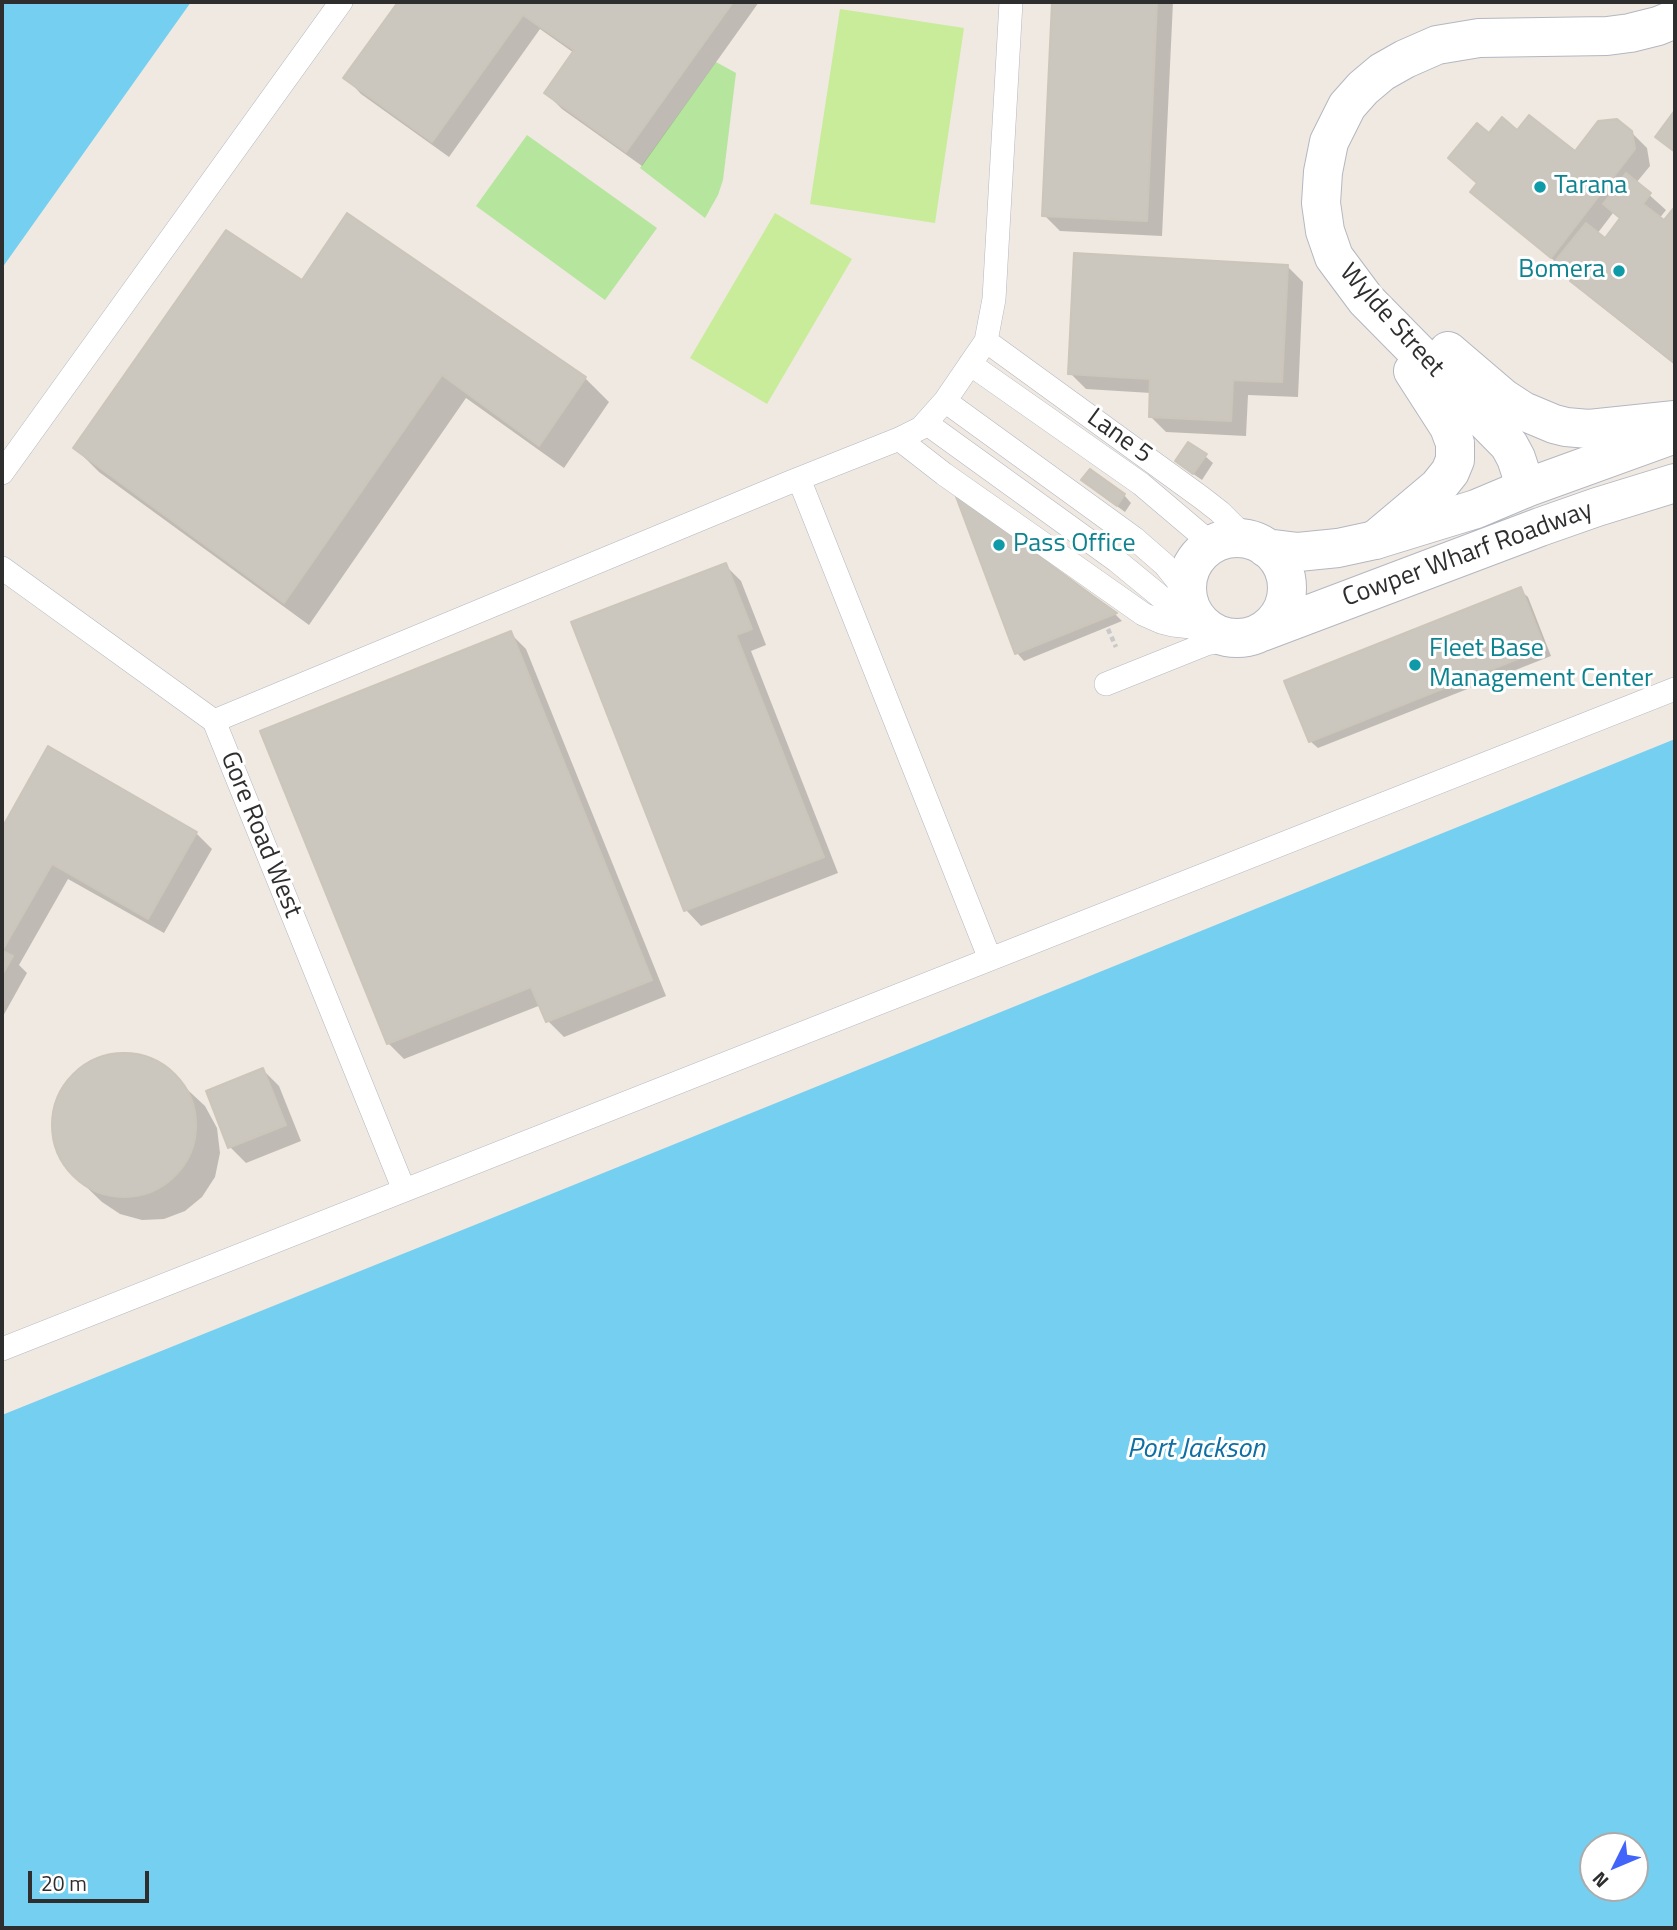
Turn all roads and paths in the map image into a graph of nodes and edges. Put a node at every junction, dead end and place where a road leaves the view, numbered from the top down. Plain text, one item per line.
1 (341, 2) edge
2 (1011, 2) edge
3 (1675, 19) edge
4 (1384, 319) junction
5 (986, 341) junction
6 (970, 364) junction
7 (945, 401) junction
8 (1675, 420) edge
9 (926, 423) junction
10 (1675, 433) edge
11 (900, 439) junction
12 (2, 473) edge
13 (799, 479) junction
14 (1675, 483) edge
15 (1526, 488) junction
16 (1540, 527) junction
17 (1375, 540) junction
18 (1242, 544) junction
19 (2, 568) edge
20 (1218, 622) junction
21 (1106, 625) dead end
22 (1119, 654) dead end
23 (1106, 684) dead end
24 (1675, 690) edge
25 (214, 721) junction
26 (990, 958) junction
27 (404, 1191) junction
28 (2, 1349) edge

1 - 12 lane
2 - 5 lane
3 - 4 street, Wylde Street
4 - 8 street
4 - 15 street, Wylde Street
4 - 17 street
5 - 6 lane
5 - 18 lane, Lane 5
6 - 7 lane
6 - 18 lane
7 - 9 lane
7 - 20 lane
9 - 11 lane
9 - 20 lane
10 - 15 street, Cowper Wharf Roadway
11 - 13 lane
11 - 20 lane
13 - 25 lane
13 - 26 lane
14 - 16 street, Cowper Wharf Roadway
15 - 16 street, Wylde Street
15 - 17 street, Cowper Wharf Roadway
16 - 20 street, Cowper Wharf Roadway
17 - 18 street, Cowper Wharf Roadway
18 - 20 street
18 - 20 street
19 - 25 lane, Gore Road West
20 - 23 lane
21 - 22 path
24 - 26 lane
25 - 27 lane, Gore Road West
26 - 27 lane
27 - 28 lane

